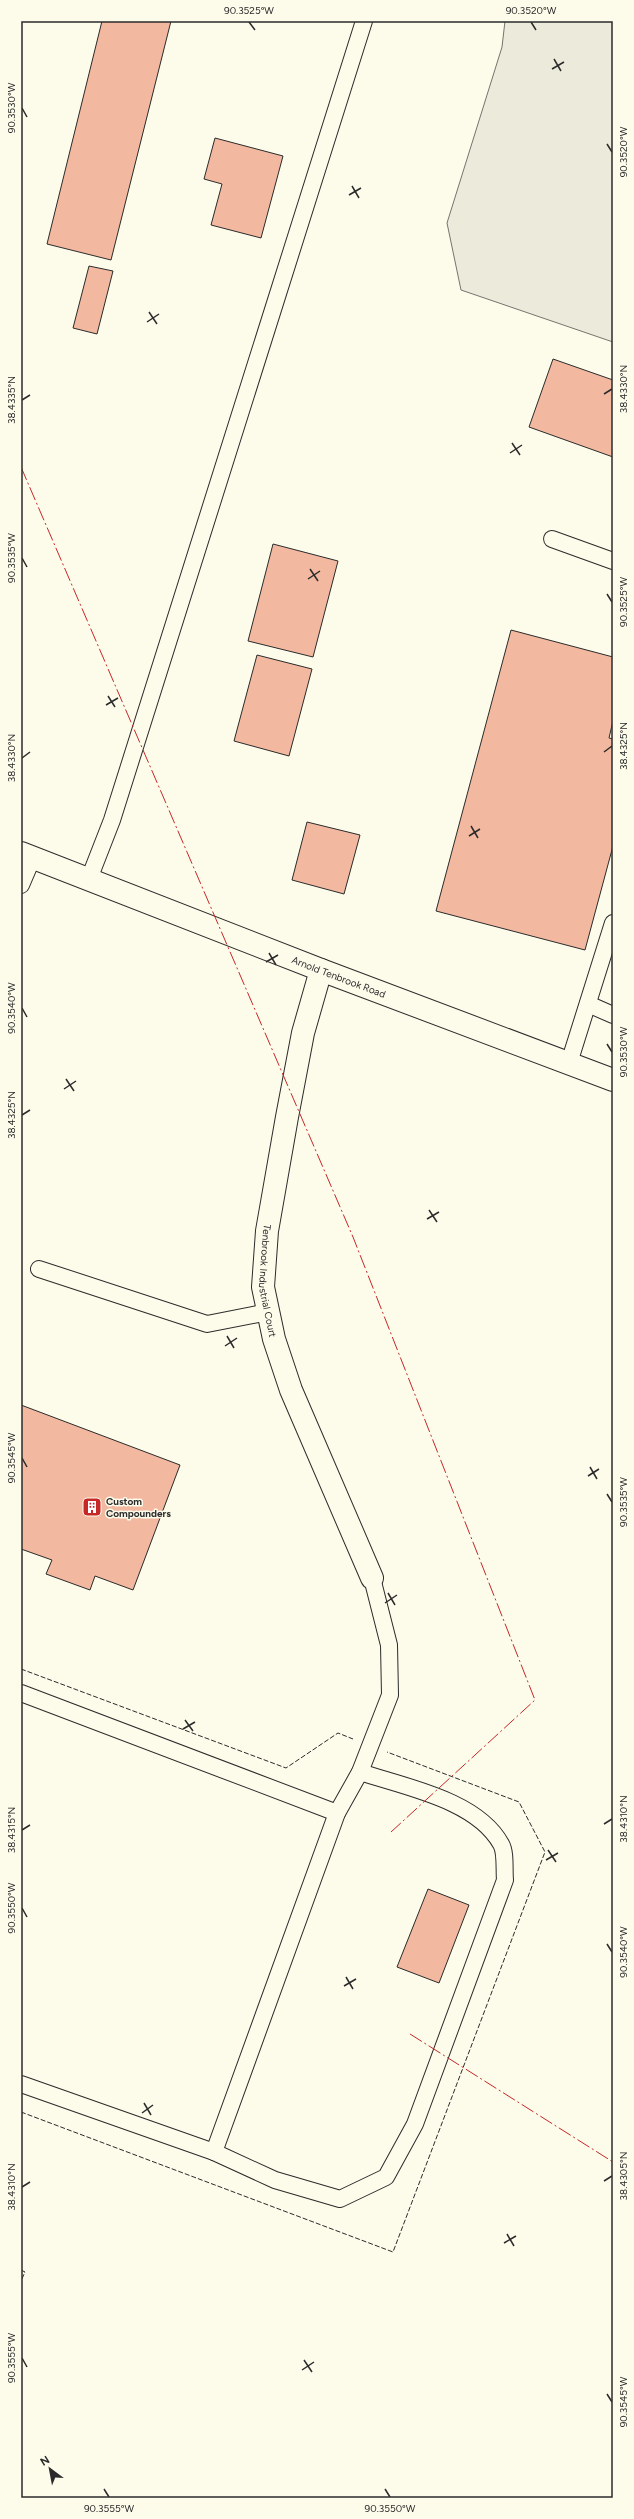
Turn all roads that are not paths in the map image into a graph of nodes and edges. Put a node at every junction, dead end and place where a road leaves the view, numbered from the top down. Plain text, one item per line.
1 (364, 21) edge
2 (552, 539) dead end
3 (613, 561) edge
4 (27, 855) edge
5 (89, 879) junction
6 (21, 885) edge
7 (613, 923) edge
8 (321, 970) junction
9 (588, 1004) junction
10 (613, 1015) edge
11 (569, 1063) junction
12 (613, 1080) edge
13 (39, 1269) dead end
14 (268, 1312) junction
15 (372, 1578) joint
16 (21, 1693) edge
17 (360, 1772) junction
18 (337, 1813) junction
19 (21, 2084) edge
20 (214, 2152) junction

1 - 5 lane
2 - 3 lane
4 - 5 street, Arnold Tenbrook Road
4 - 6 lane
5 - 8 street, Arnold Tenbrook Road
7 - 9 lane
8 - 11 street, Arnold Tenbrook Road
8 - 14 street, Tenbrook Industrial Court
9 - 10 lane
9 - 11 lane
11 - 12 street, Arnold Tenbrook Road
13 - 14 lane
14 - 15 street, Tenbrook Industrial Court
15 - 17 lane
16 - 18 lane
17 - 18 lane
17 - 20 lane
18 - 20 lane
19 - 20 lane

